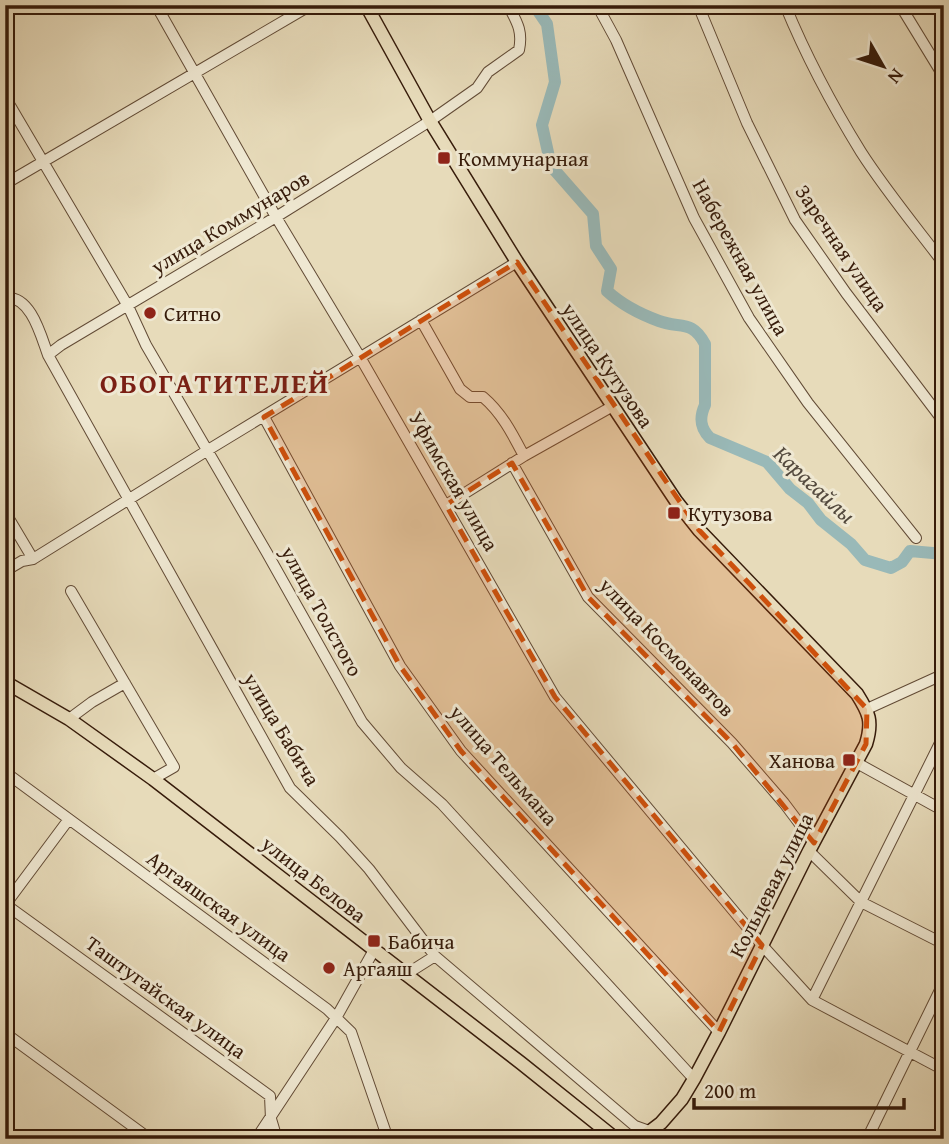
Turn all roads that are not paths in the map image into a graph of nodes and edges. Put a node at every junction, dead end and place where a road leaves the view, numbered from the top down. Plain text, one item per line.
1 (156, 5) edge
2 (311, 5) edge
3 (366, 5) edge
4 (508, 5) edge
5 (597, 5) edge
6 (698, 5) edge
7 (785, 5) edge
8 (900, 5) edge
9 (196, 74) junction
10 (944, 76) edge
11 (5, 97) edge
12 (430, 121) junction
13 (43, 162) junction
14 (5, 184) edge
15 (276, 217) junction
16 (517, 262) junction
17 (944, 264) edge
18 (9, 298) edge
19 (128, 306) junction
20 (421, 320) junction
21 (48, 355) junction
22 (360, 356) junction
23 (613, 406) junction
24 (264, 417) junction
25 (944, 422) edge
26 (208, 450) junction
27 (524, 456) junction
28 (512, 463) junction
29 (129, 500) junction
30 (446, 505) junction
31 (5, 512) edge
32 (916, 538) dead end
33 (33, 559) junction
34 (5, 570) edge
35 (71, 591) dead end
36 (944, 674) edge
37 (5, 682) edge
38 (125, 683) junction
39 (867, 709) junction
40 (69, 719) junction
41 (944, 735) edge
42 (857, 763) junction
43 (5, 772) edge
44 (153, 779) junction
45 (915, 795) junction
46 (944, 811) edge
47 (69, 819) junction
48 (811, 847) junction
49 (862, 902) junction
50 (5, 904) edge
51 (944, 944) edge
52 (762, 946) junction
53 (374, 950) junction
54 (435, 957) junction
55 (405, 975) junction
56 (944, 982) edge
57 (812, 1000) junction
58 (336, 1018) junction
59 (719, 1032) junction
60 (5, 1033) edge
61 (909, 1053) junction
62 (944, 1070) edge
63 (694, 1079) junction
64 (271, 1119) junction
65 (644, 1135) edge
66 (150, 1139) edge
67 (256, 1139) edge
68 (277, 1139) edge
69 (388, 1139) edge
70 (616, 1139) edge
71 (867, 1139) edge

1 - 9 street, Уфимская улица
2 - 9 street
3 - 12 main road, улица Кутузова
4 - 12 street, улица Коммунаров
5 - 32 street, Набережная улица
6 - 25 street, Заречная улица
7 - 17 street
8 - 10 street
9 - 13 street
9 - 15 street, Уфимская улица
11 - 13 street, улица Толстого
12 - 15 street, улица Коммунаров
12 - 16 main road, улица Кутузова
13 - 14 street
13 - 19 street, улица Толстого
15 - 19 street, улица Коммунаров
15 - 22 street, Уфимская улица
16 - 20 street
16 - 23 main road, улица Кутузова
18 - 21 street, улица Бабича
19 - 21 street, улица Коммунаров
19 - 26 street, улица Толстого
20 - 22 street
20 - 27 street
21 - 29 street, улица Бабича
22 - 24 street
22 - 30 street, Уфимская улица
23 - 27 street
23 - 39 main road, улица Кутузова
24 - 26 street
24 - 59 street, улица Тельмана
26 - 29 street
26 - 63 street, улица Толстого
27 - 28 street
28 - 30 street
28 - 48 street, улица Космонавтов
29 - 33 street
29 - 54 street, улица Бабича
30 - 52 street, Уфимская улица
31 - 33 street
33 - 34 street
35 - 38 street
36 - 39 street
37 - 40 main road, улица Белова
38 - 40 street
38 - 44 street
39 - 42 main road, Кольцевая улица
40 - 44 main road, улица Белова
41 - 45 street
42 - 45 street
42 - 48 main road, Кольцевая улица
43 - 47 street, Аргаяшская улица
44 - 53 main road, улица Белова
45 - 46 street
45 - 49 street
47 - 50 street
47 - 58 street, Аргаяшская улица
48 - 49 street, улица Космонавтов
48 - 52 main road, Кольцевая улица
49 - 51 street, улица Космонавтов
49 - 57 street
50 - 64 street, Таштугайская улица
52 - 57 street, Уфимская улица
52 - 59 main road, Кольцевая улица
53 - 55 main road, улица Белова
53 - 58 street
54 - 55 street
54 - 65 street, улица Бабича
55 - 70 main road, улица Белова
56 - 61 street
57 - 61 street, Уфимская улица
58 - 64 street
58 - 69 street, Аргаяшская улица
59 - 63 main road, Кольцевая улица
60 - 66 street
61 - 62 street, Уфимская улица
61 - 71 street
63 - 65 main road, Кольцевая улица
64 - 67 street
64 - 68 street, Таштугайская улица

